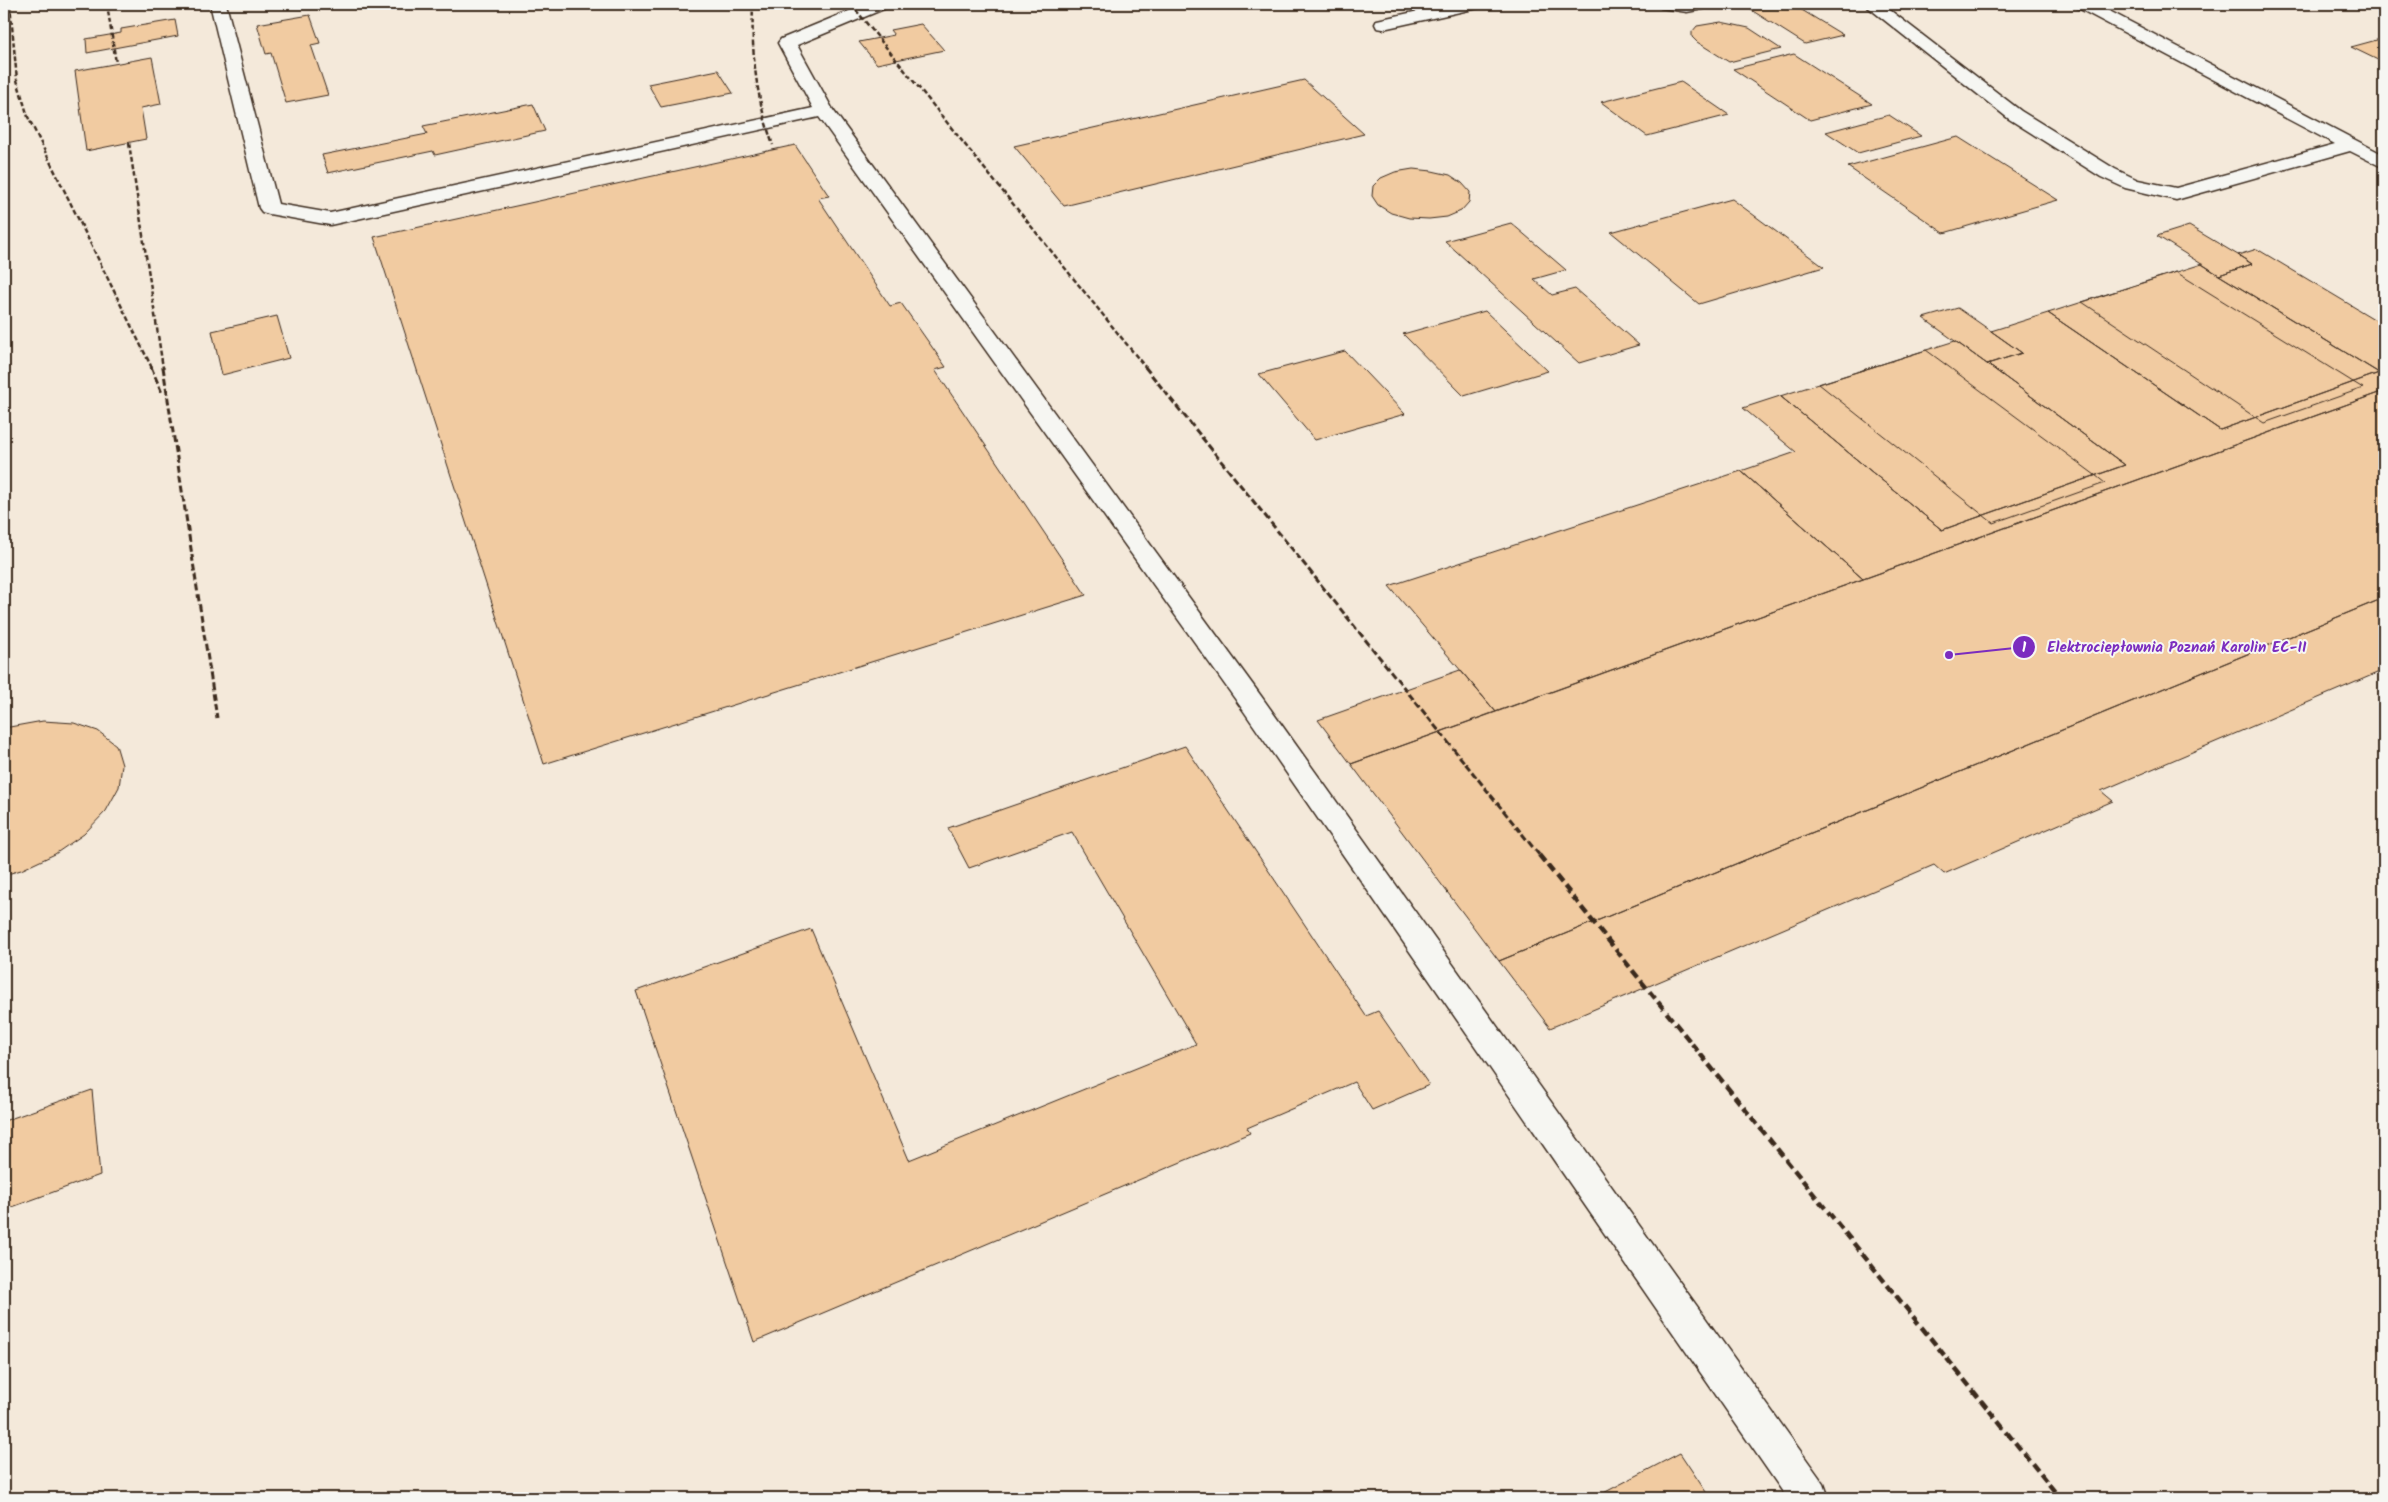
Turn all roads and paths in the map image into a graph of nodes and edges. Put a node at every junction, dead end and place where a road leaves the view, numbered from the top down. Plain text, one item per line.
1 (218, 4) edge
2 (880, 4) edge
3 (1472, 4) edge
4 (1667, 4) edge
5 (1702, 4) edge
6 (1872, 4) edge
7 (2084, 4) edge
8 (1383, 24) dead end
9 (824, 111) junction
10 (2352, 145) junction
11 (2384, 162) edge
12 (1810, 1498) edge

1 - 9 lane
2 - 9 lane
3 - 8 lane
4 - 5 lane
6 - 10 lane
7 - 10 lane
9 - 12 lane
10 - 11 lane

